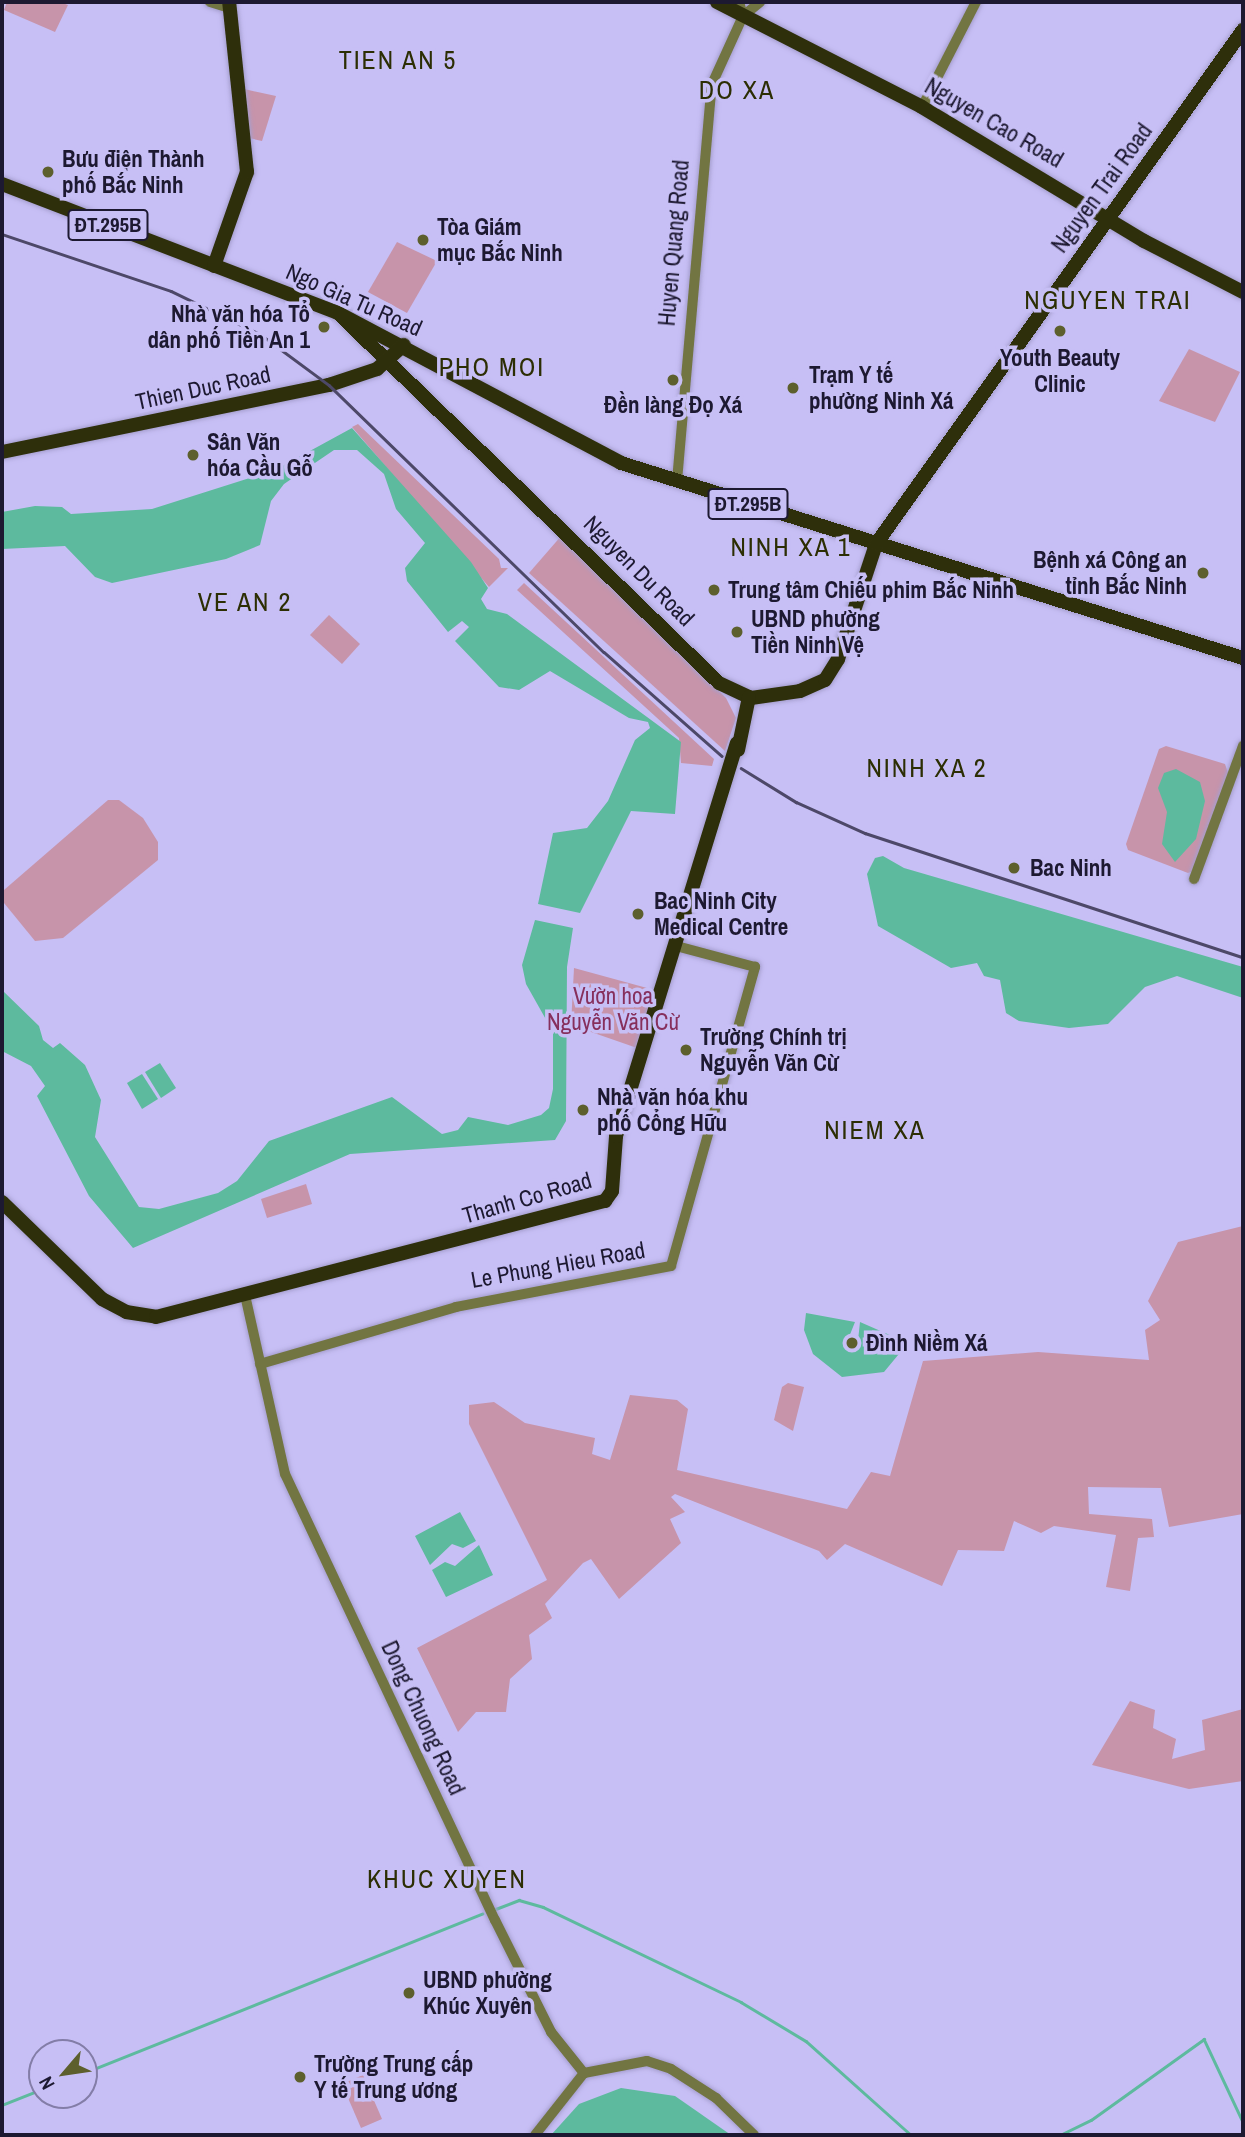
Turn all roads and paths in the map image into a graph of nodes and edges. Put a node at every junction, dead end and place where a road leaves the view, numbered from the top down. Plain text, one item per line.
1 (210, 2) edge
2 (717, 2) edge
3 (760, 2) edge
4 (976, 2) edge
5 (229, 5) edge
6 (741, 9) edge
7 (1243, 30) edge
8 (922, 107) junction
9 (2, 184) edge
10 (1108, 219) junction
11 (214, 266) junction
12 (1243, 292) edge
13 (338, 313) junction
14 (404, 345) junction
15 (388, 359) junction
16 (2, 452) edge
17 (677, 481) junction
18 (876, 544) junction
19 (1243, 658) edge
20 (749, 697) junction
21 (1243, 746) edge
22 (1194, 879) dead end
23 (676, 946) junction
24 (2, 1202) edge
25 (244, 1295) junction
26 (260, 1364) junction
27 (584, 2073) junction
28 (535, 2135) edge
29 (754, 2135) edge

1 - 5 street
2 - 6 main road, Nguyen Cao Road
3 - 6 street, Huyen Quang Road
4 - 8 street
5 - 11 main road
6 - 8 main road, Nguyen Cao Road
6 - 17 street, Huyen Quang Road
7 - 10 main road, Nguyen Trai Road
8 - 10 main road, Nguyen Cao Road
9 - 11 main road, Ngo Gia Tu Road / ĐT.295B
10 - 12 main road, Nguyen Cao Road
10 - 18 main road, Nguyen Trai Road
11 - 13 main road, Ngo Gia Tu Road / ĐT.295B
13 - 14 main road, Ngo Gia Tu Road / ĐT.295B
13 - 15 main road, Nguyen Du Road
14 - 15 main road, Thien Duc Road
14 - 17 main road, Ngo Gia Tu Road / ĐT.295B
15 - 16 main road, Thien Duc Road
15 - 20 main road, Nguyen Du Road
17 - 18 main road, Ngo Gia Tu Road / ĐT.295B
18 - 19 main road, ĐT.295B
18 - 20 main road
20 - 23 main road
21 - 22 street
23 - 25 main road, Thanh Co Road
23 - 26 street, Le Phung Hieu Road
24 - 25 main road
25 - 26 street
26 - 27 street, Dong Chuong Road
27 - 28 street
27 - 29 street

